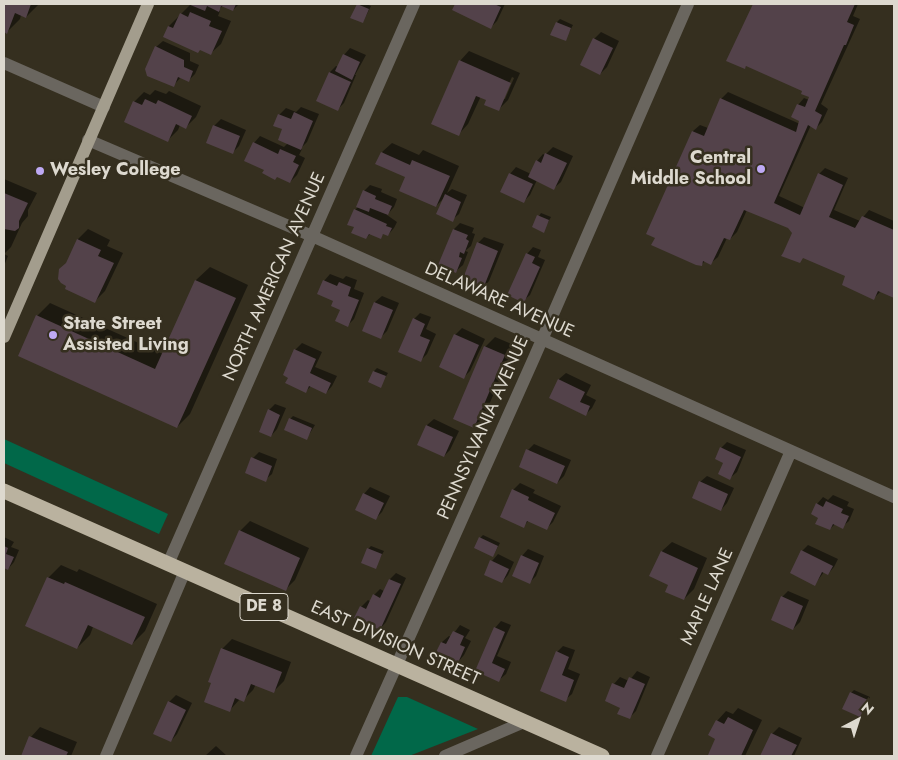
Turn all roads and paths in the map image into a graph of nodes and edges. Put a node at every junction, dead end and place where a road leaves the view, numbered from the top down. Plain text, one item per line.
1 (148, 4) edge
2 (414, 4) edge
3 (688, 4) edge
4 (4, 63) edge
5 (104, 107) junction
6 (88, 140) junction
7 (312, 236) junction
8 (4, 337) edge
9 (542, 340) junction
10 (791, 451) junction
11 (4, 491) edge
12 (894, 497) edge
13 (168, 564) junction
14 (185, 571) junction
15 (397, 666) junction
16 (524, 722) junction
17 (106, 756) edge
18 (356, 756) edge
19 (445, 756) edge
20 (602, 756) edge
21 (657, 756) edge

1 - 5 main road
2 - 7 street, NORTH AMERICAN AVENUE
3 - 9 street, PENNSYLVANIA AVENUE
4 - 5 street
5 - 6 main road
6 - 7 street, DELAWARE AVENUE
6 - 8 main road
7 - 9 street, DELAWARE AVENUE
7 - 13 street, NORTH AMERICAN AVENUE
9 - 10 street, DELAWARE AVENUE
9 - 15 street, PENNSYLVANIA AVENUE
10 - 12 street, DELAWARE AVENUE
10 - 21 street, MAPLE LANE
11 - 13 highway, EAST DIVISION STREET / DE 8
13 - 14 highway, EAST DIVISION STREET / DE 8
14 - 15 highway, EAST DIVISION STREET / DE 8
14 - 17 street
15 - 16 highway, EAST DIVISION STREET / DE 8
15 - 18 street, PENNSYLVANIA AVENUE
16 - 19 street
16 - 20 highway, DE 8

